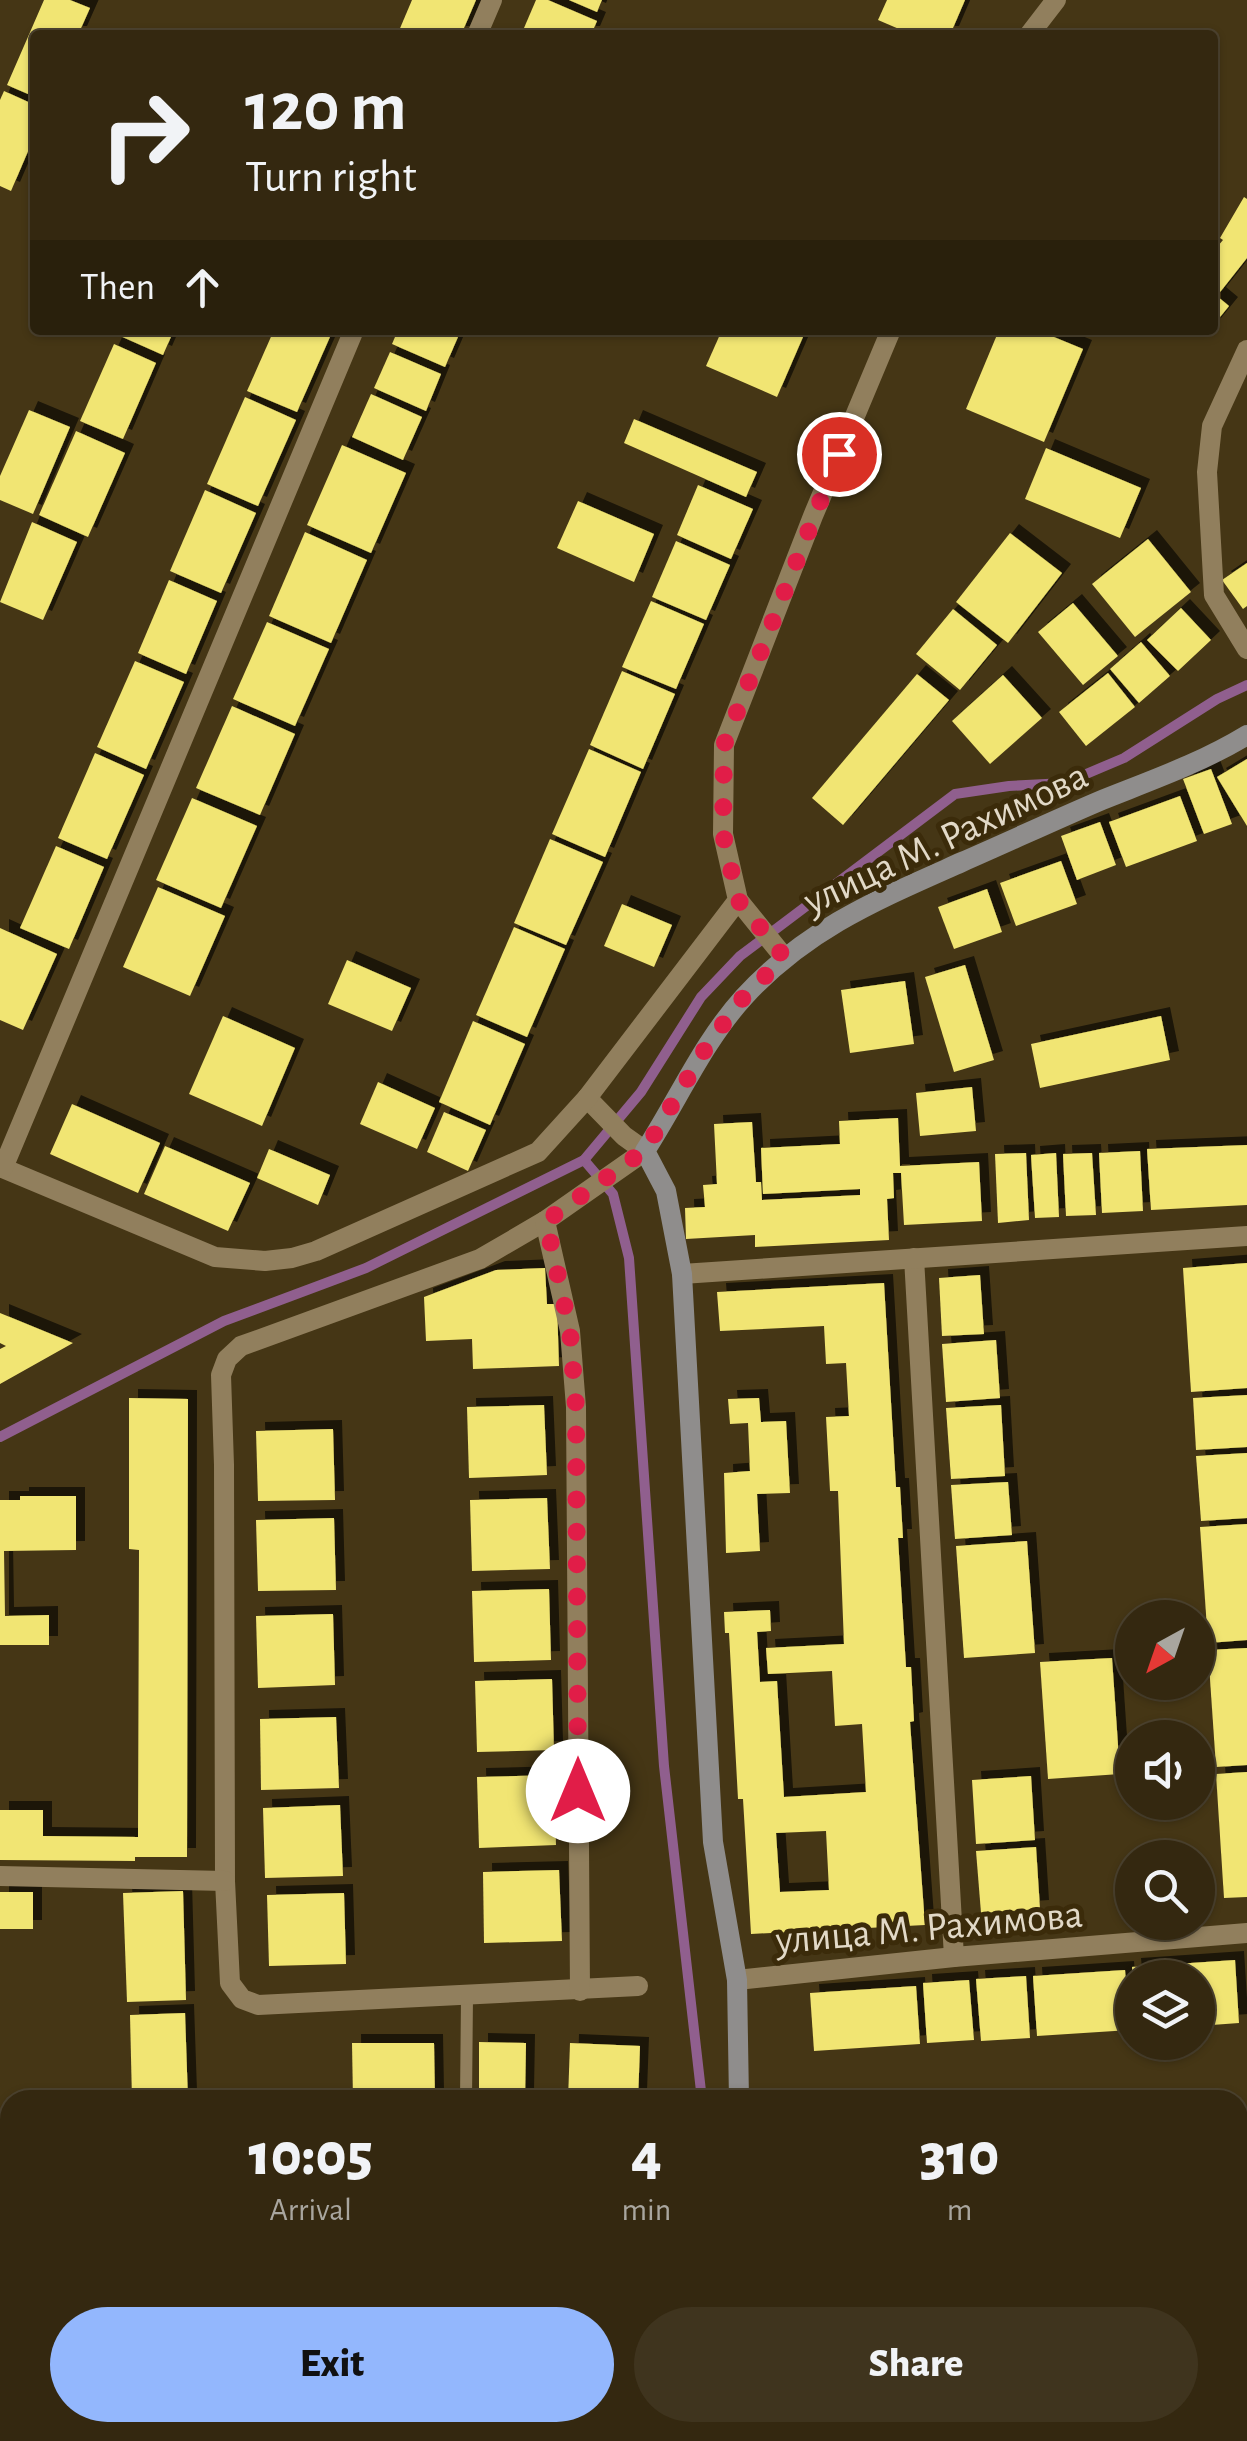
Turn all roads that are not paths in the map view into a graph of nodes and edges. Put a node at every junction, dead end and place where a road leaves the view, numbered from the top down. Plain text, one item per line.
1 (492, 0) edge
2 (1056, 0) edge
3 (479, 30) edge
4 (1033, 30) edge
5 (352, 335) edge
6 (889, 335) edge
7 (1247, 350) edge
8 (1247, 649) edge
9 (1247, 735) edge
10 (738, 900) junction
11 (784, 957) junction
12 (586, 1098) junction
13 (645, 1150) junction
14 (1, 1168) edge
15 (546, 1221) junction
16 (1247, 1236) edge
17 (914, 1258) junction
18 (682, 1274) junction
19 (0, 1876) edge
20 (224, 1881) junction
21 (1247, 1933) edge
22 (954, 1957) junction
23 (736, 1980) junction
24 (638, 1986) dead end
25 (580, 1991) junction
26 (467, 1996) junction
27 (466, 2090) edge
28 (739, 2090) edge

1 - 3 street
2 - 4 street
5 - 14 street
6 - 10 street
7 - 8 street
9 - 11 street, улица М. Рахимова
10 - 11 street
10 - 12 street
11 - 13 street, улица М. Рахимова
12 - 13 street
12 - 14 street
13 - 15 street
13 - 18 street
15 - 20 street
15 - 25 street
16 - 17 street
17 - 18 street
17 - 22 street
18 - 23 street
19 - 20 street
20 - 26 street
21 - 22 street, улица М. Рахимова
22 - 23 street, улица М. Рахимова
23 - 28 street
24 - 25 street
25 - 26 street
26 - 27 lane

